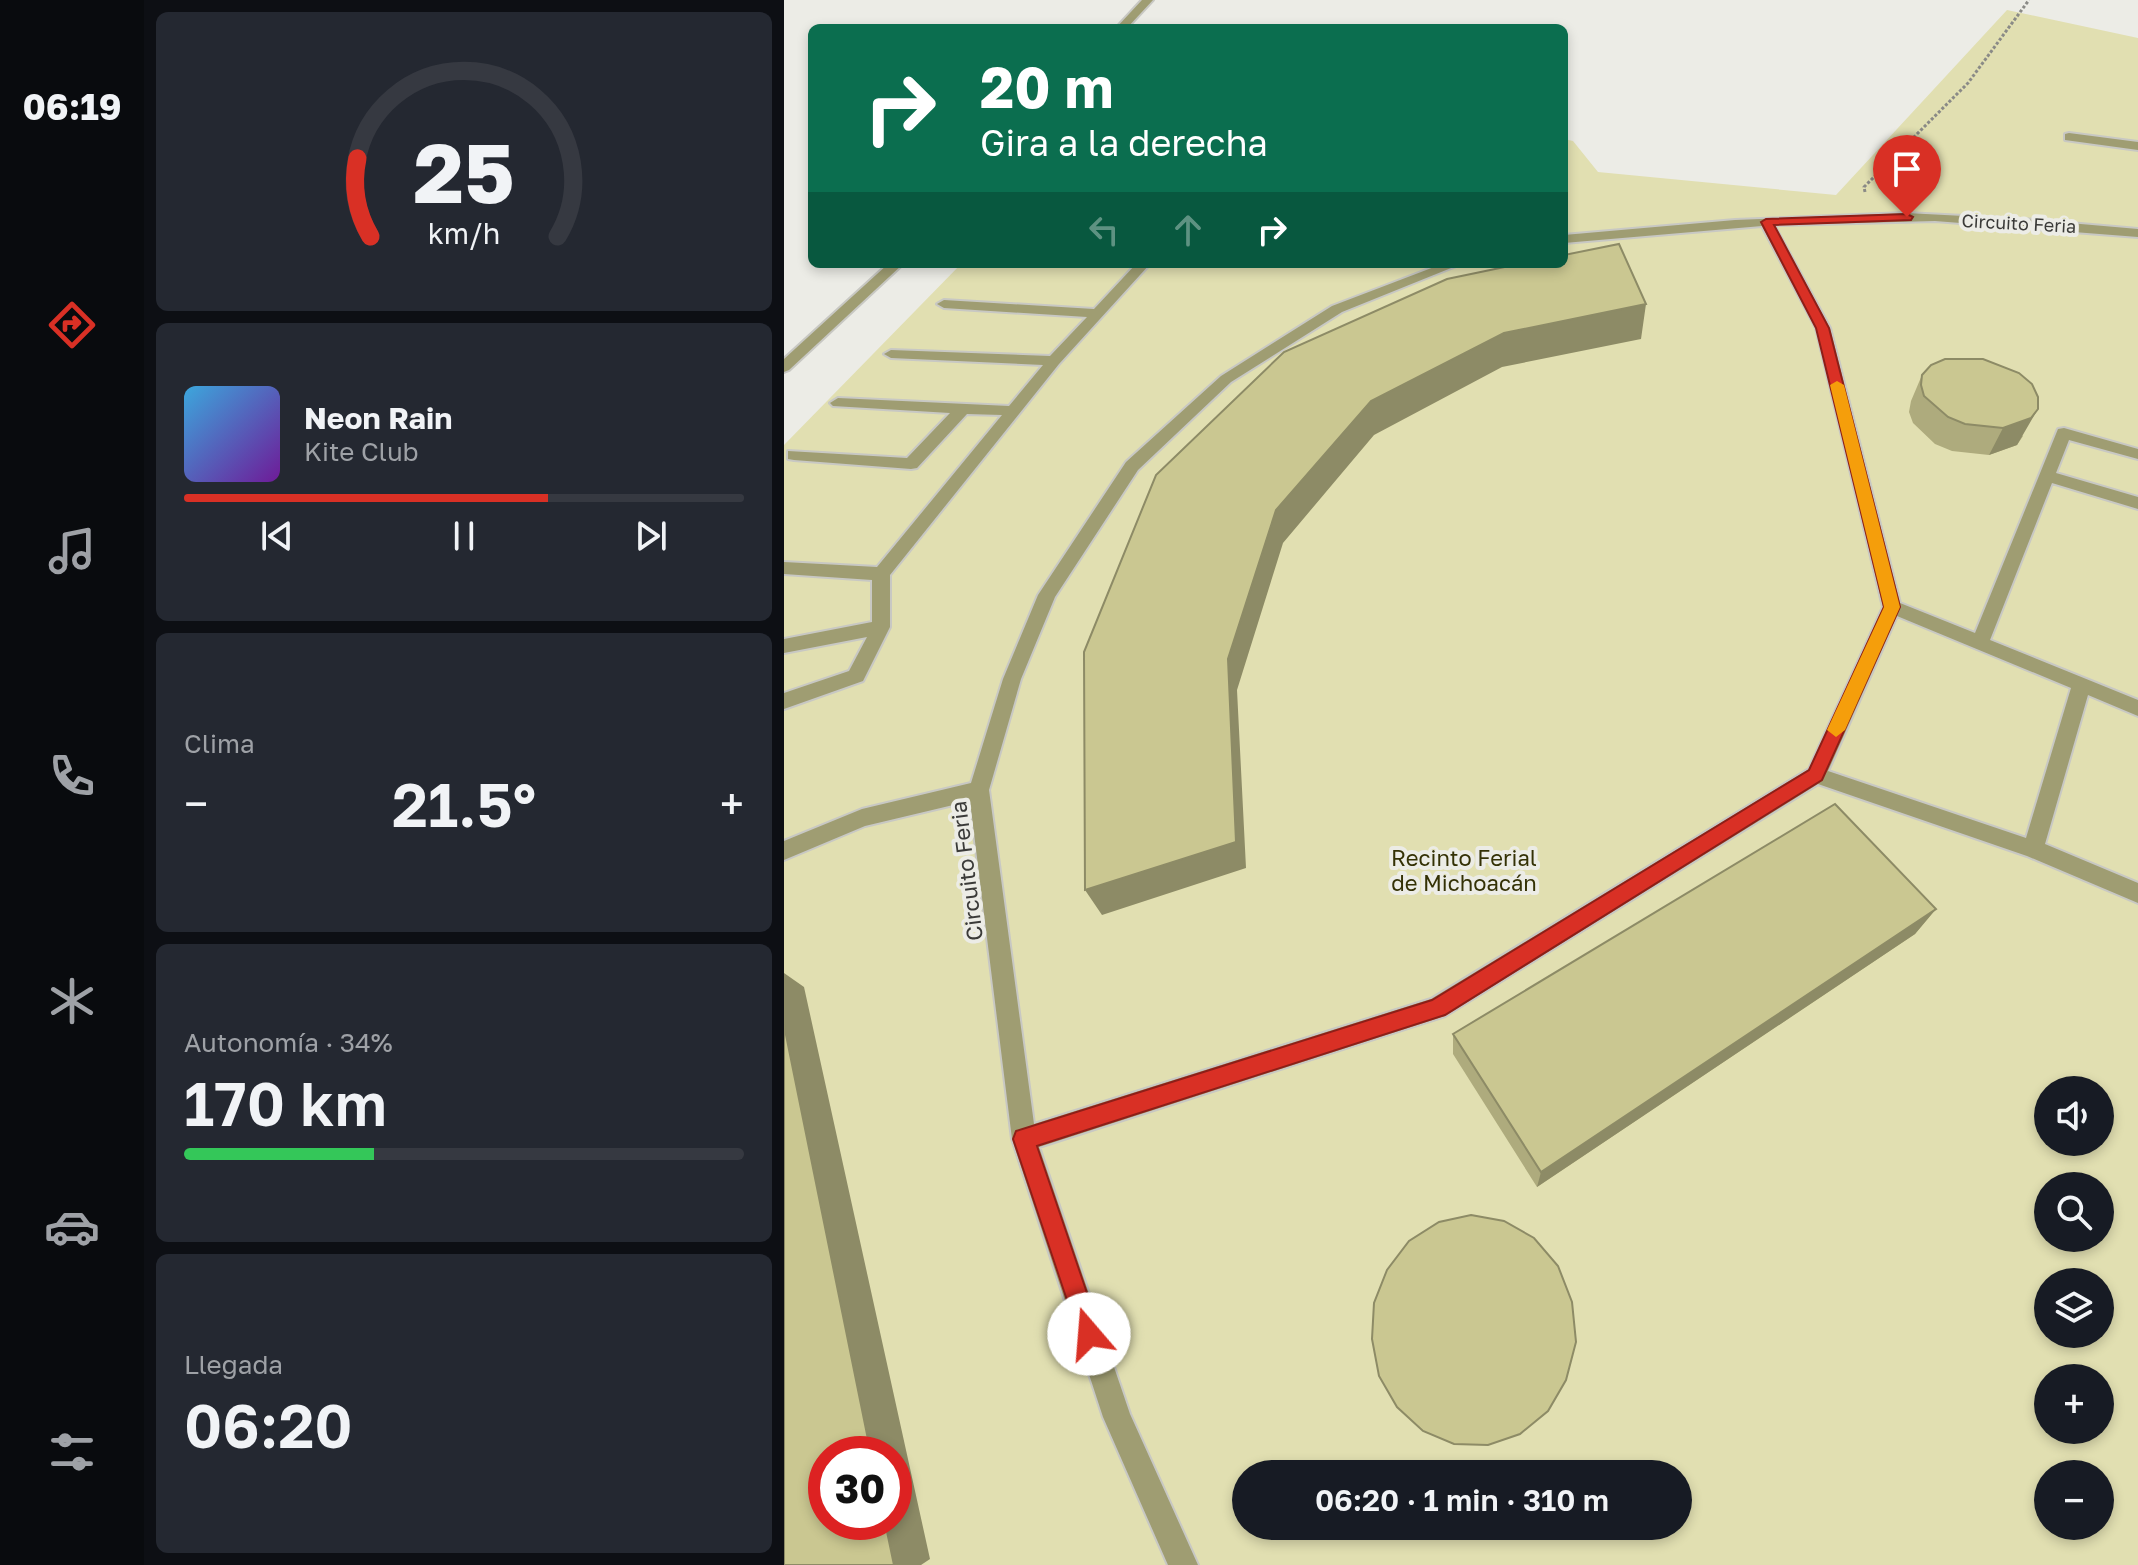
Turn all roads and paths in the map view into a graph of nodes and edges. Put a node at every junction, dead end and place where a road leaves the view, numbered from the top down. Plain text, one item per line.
1 (1148, 0) edge
2 (2029, 0) edge
3 (1125, 24) edge
4 (2069, 137) dead end
5 (2138, 146) edge
6 (1875, 218) junction
7 (1766, 222) junction
8 (2138, 233) edge
9 (1568, 239) edge
10 (892, 268) edge
11 (1139, 268) edge
12 (1444, 268) edge
13 (944, 304) dead end
14 (1098, 313) junction
15 (891, 354) dead end
16 (1054, 361) junction
17 (784, 367) edge
18 (838, 403) dead end
19 (963, 409) junction
20 (1013, 411) junction
21 (2138, 454) edge
22 (794, 455) dead end
23 (2046, 476) junction
24 (2138, 503) edge
25 (784, 568) edge
26 (881, 574) junction
27 (1892, 607) junction
28 (881, 627) junction
29 (1980, 643) junction
30 (784, 646) edge
31 (2081, 687) junction
32 (784, 701) edge
33 (2138, 708) edge
34 (1816, 775) junction
35 (979, 790) junction
36 (2033, 849) junction
37 (784, 851) edge
38 (2138, 893) edge
39 (1024, 1139) junction
40 (1183, 1565) edge

1 - 3 street
2 - 6 path
4 - 5 street
6 - 7 street, Circuito Feria
6 - 8 street, Circuito Feria
7 - 9 street, Circuito Feria
7 - 27 street
10 - 17 street
11 - 14 street
12 - 35 street, Circuito Feria
13 - 14 street
14 - 16 street
15 - 16 street
16 - 20 street
18 - 19 street
19 - 20 street
19 - 22 street
20 - 26 street
21 - 23 street
23 - 24 street
23 - 29 street
25 - 26 street
26 - 28 street
27 - 29 street
27 - 34 street
28 - 30 street
28 - 32 street
29 - 31 street
31 - 33 street
31 - 36 street
34 - 36 street
34 - 39 street
35 - 37 street
35 - 39 street, Circuito Feria
36 - 38 street
39 - 40 street, Circuito Feria

